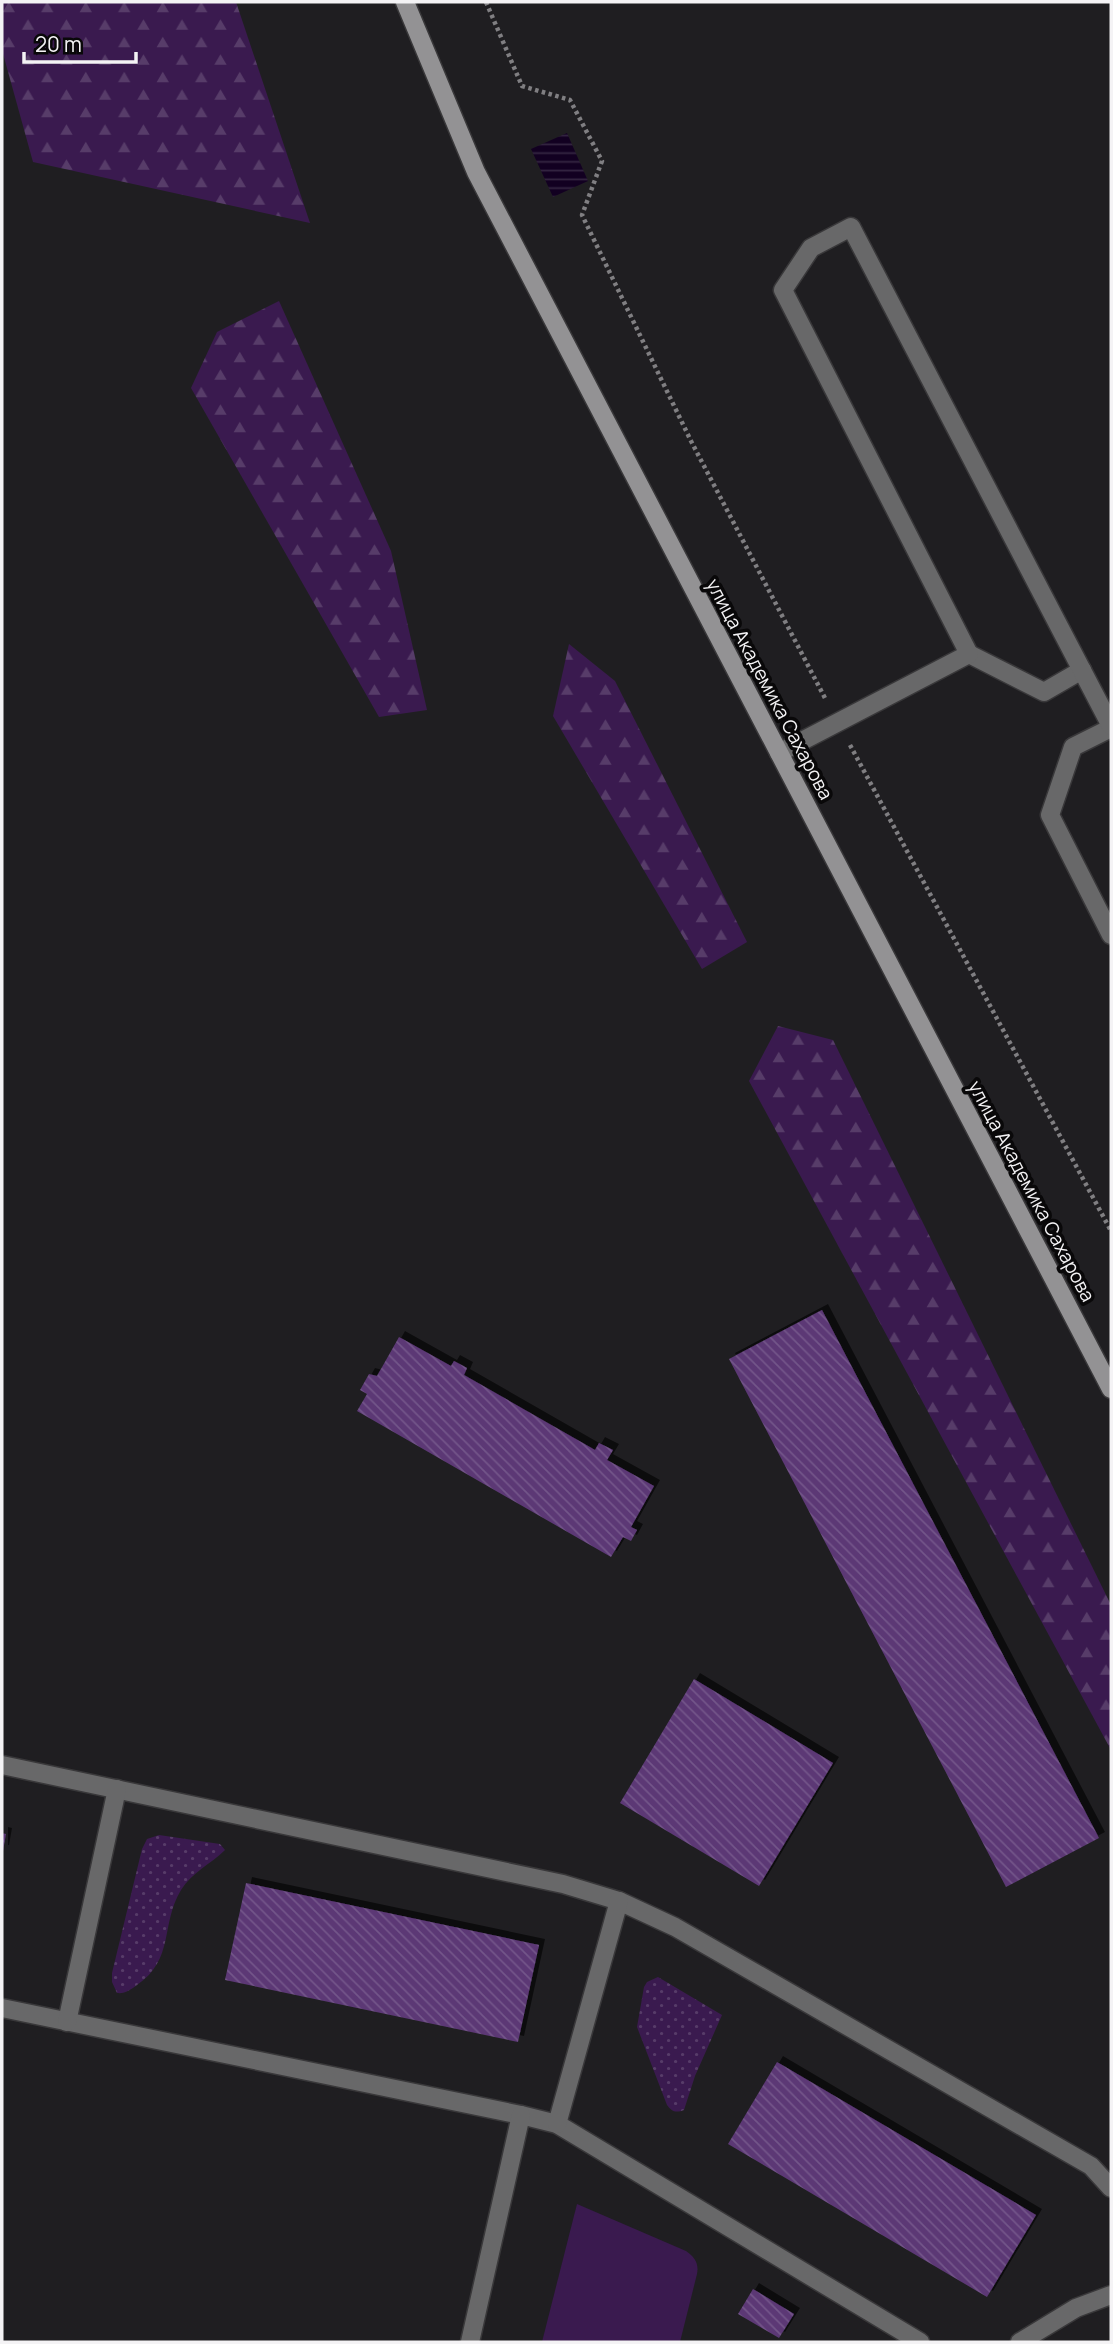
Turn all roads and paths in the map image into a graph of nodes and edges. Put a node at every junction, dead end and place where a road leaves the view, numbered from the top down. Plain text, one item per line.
1 (405, 2) edge
2 (486, 2) edge
3 (969, 654) junction
4 (1082, 670) junction
5 (838, 722) junction
6 (1111, 727) edge
7 (779, 753) junction
8 (1111, 935) edge
9 (1111, 1231) edge
10 (1111, 1389) edge
11 (2, 1765) edge
12 (117, 1789) junction
13 (619, 1901) junction
14 (2, 2008) edge
15 (67, 2022) junction
16 (521, 2115) junction
17 (557, 2124) junction
18 (1111, 2188) edge
19 (1111, 2295) edge
20 (470, 2342) edge
21 (920, 2342) edge
22 (1020, 2342) edge

1 - 7 main road, улица Академика Сахарова
2 - 5 path
3 - 4 street
3 - 4 street
3 - 5 street
4 - 6 street
5 - 7 street
5 - 9 path
6 - 8 street
7 - 10 main road, улица Академика Сахарова
11 - 12 street
12 - 13 street
12 - 15 street
13 - 17 street
13 - 18 street
14 - 15 street
15 - 16 street
16 - 17 street
16 - 20 street
17 - 21 street
19 - 22 street

